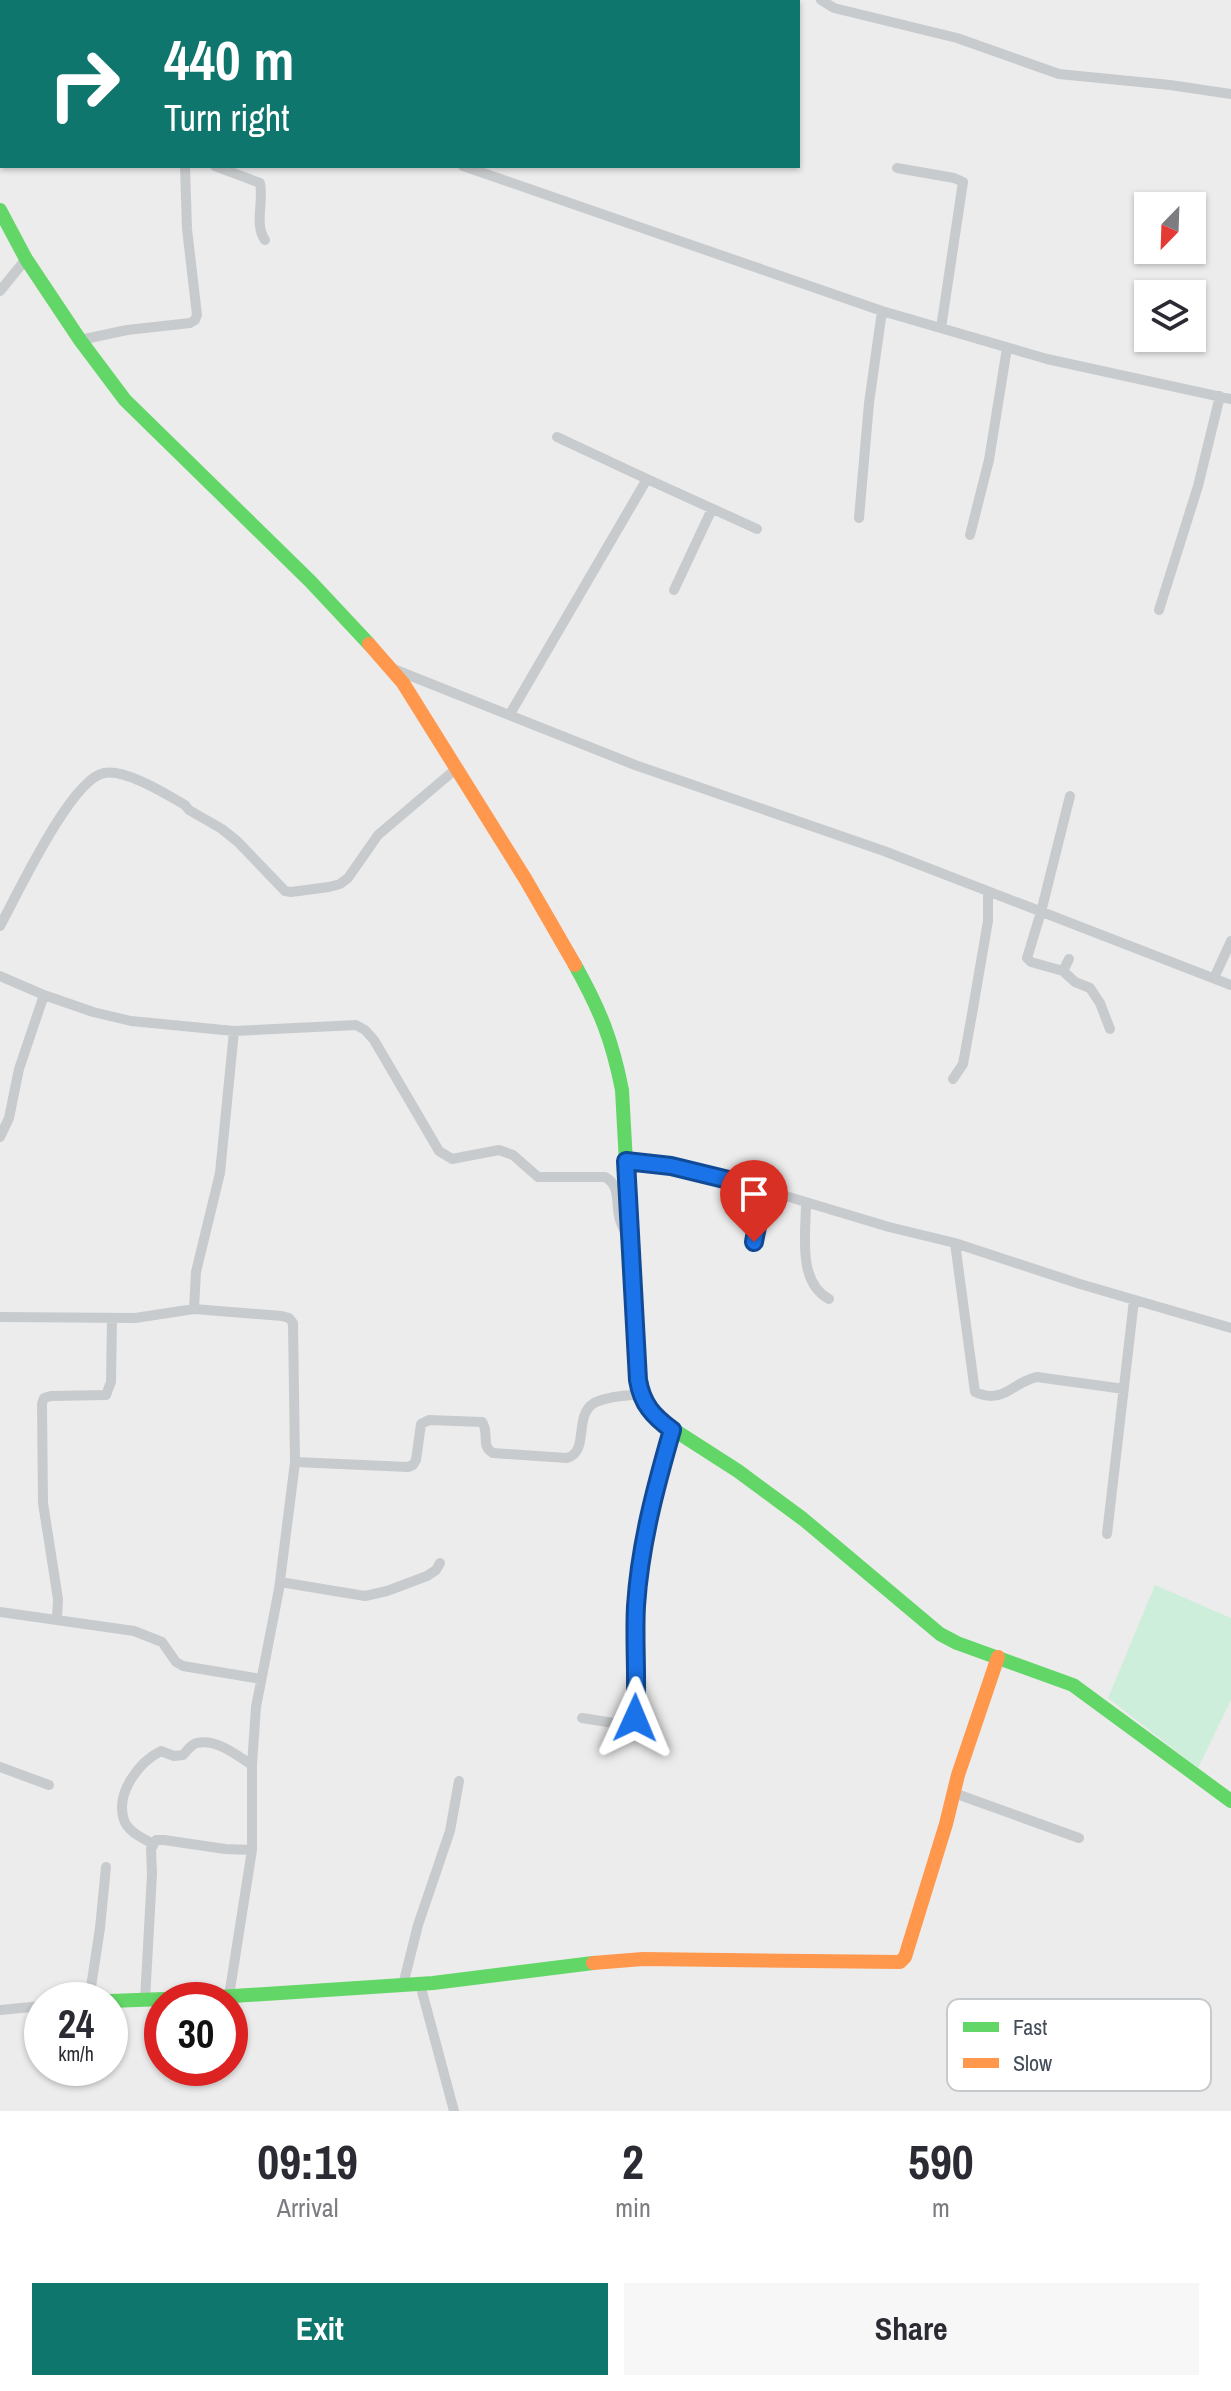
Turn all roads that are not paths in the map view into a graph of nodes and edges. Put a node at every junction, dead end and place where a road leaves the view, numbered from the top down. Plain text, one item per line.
1 (821, 0) edge
2 (1231, 94) edge
3 (185, 168) edge
4 (220, 168) edge
5 (469, 168) edge
6 (897, 168) dead end
7 (0, 210) edge
8 (265, 240) dead end
9 (26, 259) junction
10 (0, 291) edge
11 (882, 311) junction
12 (941, 328) junction
13 (80, 340) junction
14 (1007, 348) junction
15 (1226, 398) edge
16 (557, 437) dead end
17 (647, 479) junction
18 (712, 509) junction
19 (859, 518) dead end
20 (757, 529) dead end
21 (970, 535) dead end
22 (674, 590) dead end
23 (1159, 610) dead end
24 (391, 668) junction
25 (510, 714) junction
26 (457, 768) junction
27 (1070, 796) dead end
28 (988, 892) junction
29 (1041, 912) junction
30 (0, 926) edge
31 (1231, 941) edge
32 (1069, 959) dead end
33 (1063, 971) junction
34 (0, 976) edge
35 (1214, 978) junction
36 (1231, 985) edge
37 (44, 995) junction
38 (1110, 1029) dead end
39 (234, 1031) junction
40 (953, 1079) dead end
41 (0, 1137) edge
42 (626, 1161) junction
43 (749, 1185) junction
44 (806, 1202) junction
45 (630, 1241) junction
46 (754, 1242) dead end
47 (955, 1243) junction
48 (829, 1299) dead end
49 (1134, 1300) junction
50 (194, 1309) junction
51 (0, 1317) edge
52 (112, 1318) junction
53 (1231, 1328) edge
54 (1124, 1389) junction
55 (640, 1394) junction
56 (672, 1430) junction
57 (295, 1462) junction
58 (1107, 1534) dead end
59 (440, 1563) dead end
60 (280, 1582) junction
61 (0, 1612) edge
62 (57, 1619) junction
63 (998, 1657) junction
64 (261, 1679) junction
65 (582, 1718) dead end
66 (252, 1765) junction
67 (0, 1767) edge
68 (459, 1781) dead end
69 (49, 1785) dead end
70 (954, 1793) junction
71 (1231, 1801) edge
72 (1079, 1838) dead end
73 (153, 1844) junction
74 (252, 1850) junction
75 (106, 1867) dead end
76 (92, 1982) edge
77 (146, 1982) edge
78 (231, 1982) edge
79 (420, 1984) junction
80 (403, 1985) junction
81 (248, 1995) edge
82 (24, 2008) edge
83 (0, 2010) edge
84 (454, 2111) edge

1 - 2 street
3 - 13 street
4 - 8 street
5 - 11 street
6 - 12 street
7 - 9 main road
9 - 10 street
9 - 13 main road
11 - 12 street
11 - 19 street
12 - 14 street
13 - 24 main road
14 - 15 street
14 - 21 street
15 - 23 street
16 - 17 street
17 - 18 street
17 - 25 street
18 - 20 street
18 - 22 street
24 - 25 street
24 - 26 main road
25 - 28 street
26 - 30 street
26 - 42 main road
27 - 29 street
28 - 29 street
28 - 40 street
29 - 33 street
29 - 35 street
31 - 35 street
32 - 33 street
33 - 38 street
34 - 37 street
35 - 36 street
37 - 39 street
37 - 41 street
39 - 45 street
39 - 50 street
42 - 43 street
42 - 45 main road
43 - 44 street
43 - 46 street
44 - 47 street
44 - 48 street
45 - 55 main road
47 - 49 street
47 - 54 street
49 - 53 street
49 - 54 street
50 - 52 street
50 - 57 street
51 - 52 street
52 - 62 street
54 - 58 street
55 - 56 main road
55 - 57 street
56 - 63 main road
56 - 65 street
57 - 60 street
59 - 60 street
60 - 64 street
61 - 62 street
62 - 64 street
63 - 70 main road
63 - 71 main road
64 - 66 street
66 - 73 street
66 - 74 street
67 - 69 street
68 - 80 street
70 - 72 street
70 - 79 main road
73 - 74 street
73 - 77 street
74 - 78 street
75 - 76 street
79 - 80 main road
79 - 84 street
80 - 81 main road
82 - 83 street

